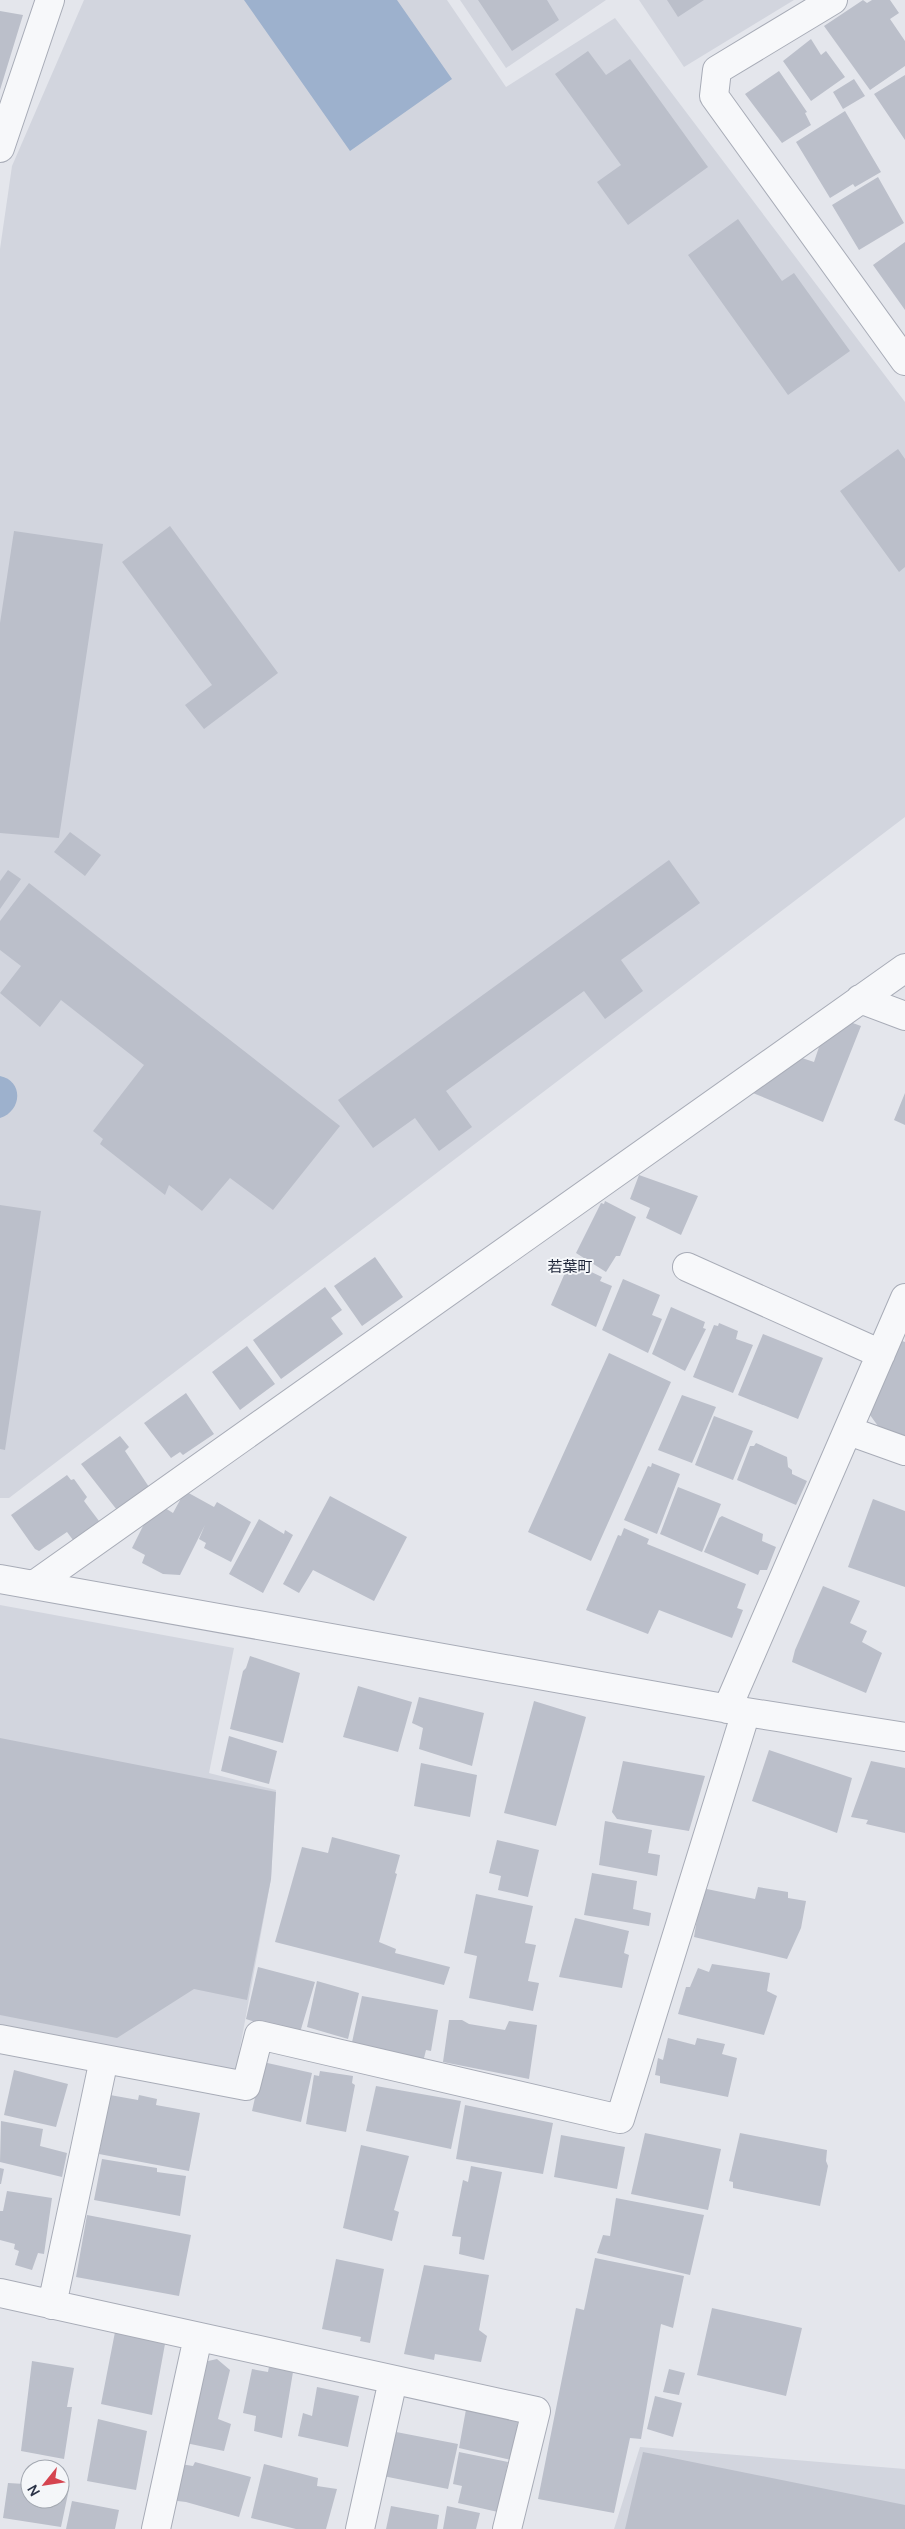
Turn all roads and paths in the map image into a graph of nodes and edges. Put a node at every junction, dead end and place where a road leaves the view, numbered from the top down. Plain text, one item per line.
1 (50, 0) edge
2 (833, 0) edge
3 (0, 148) edge
4 (905, 361) edge
5 (905, 968) edge
6 (860, 999) junction
7 (905, 1016) edge
8 (687, 1267) dead end
9 (905, 1298) edge
10 (881, 1354) junction
11 (849, 1431) junction
12 (905, 1451) edge
13 (0, 1579) edge
14 (34, 1585) junction
15 (736, 1710) junction
16 (905, 1736) edge
17 (0, 2039) edge
18 (104, 2059) junction
19 (0, 2293) edge
20 (52, 2304) junction
21 (198, 2337) junction
22 (393, 2380) junction
23 (156, 2529) edge
24 (360, 2529) edge
25 (508, 2529) edge

1 - 3 street
2 - 4 street
5 - 6 street
6 - 7 street
6 - 14 street
8 - 10 street
9 - 10 street
10 - 11 street
11 - 12 street
11 - 15 street
13 - 14 street
14 - 15 street
15 - 16 street
15 - 18 street
17 - 18 street
18 - 20 street
19 - 20 street
20 - 21 street
21 - 22 street
21 - 23 street
22 - 24 street
22 - 25 street

